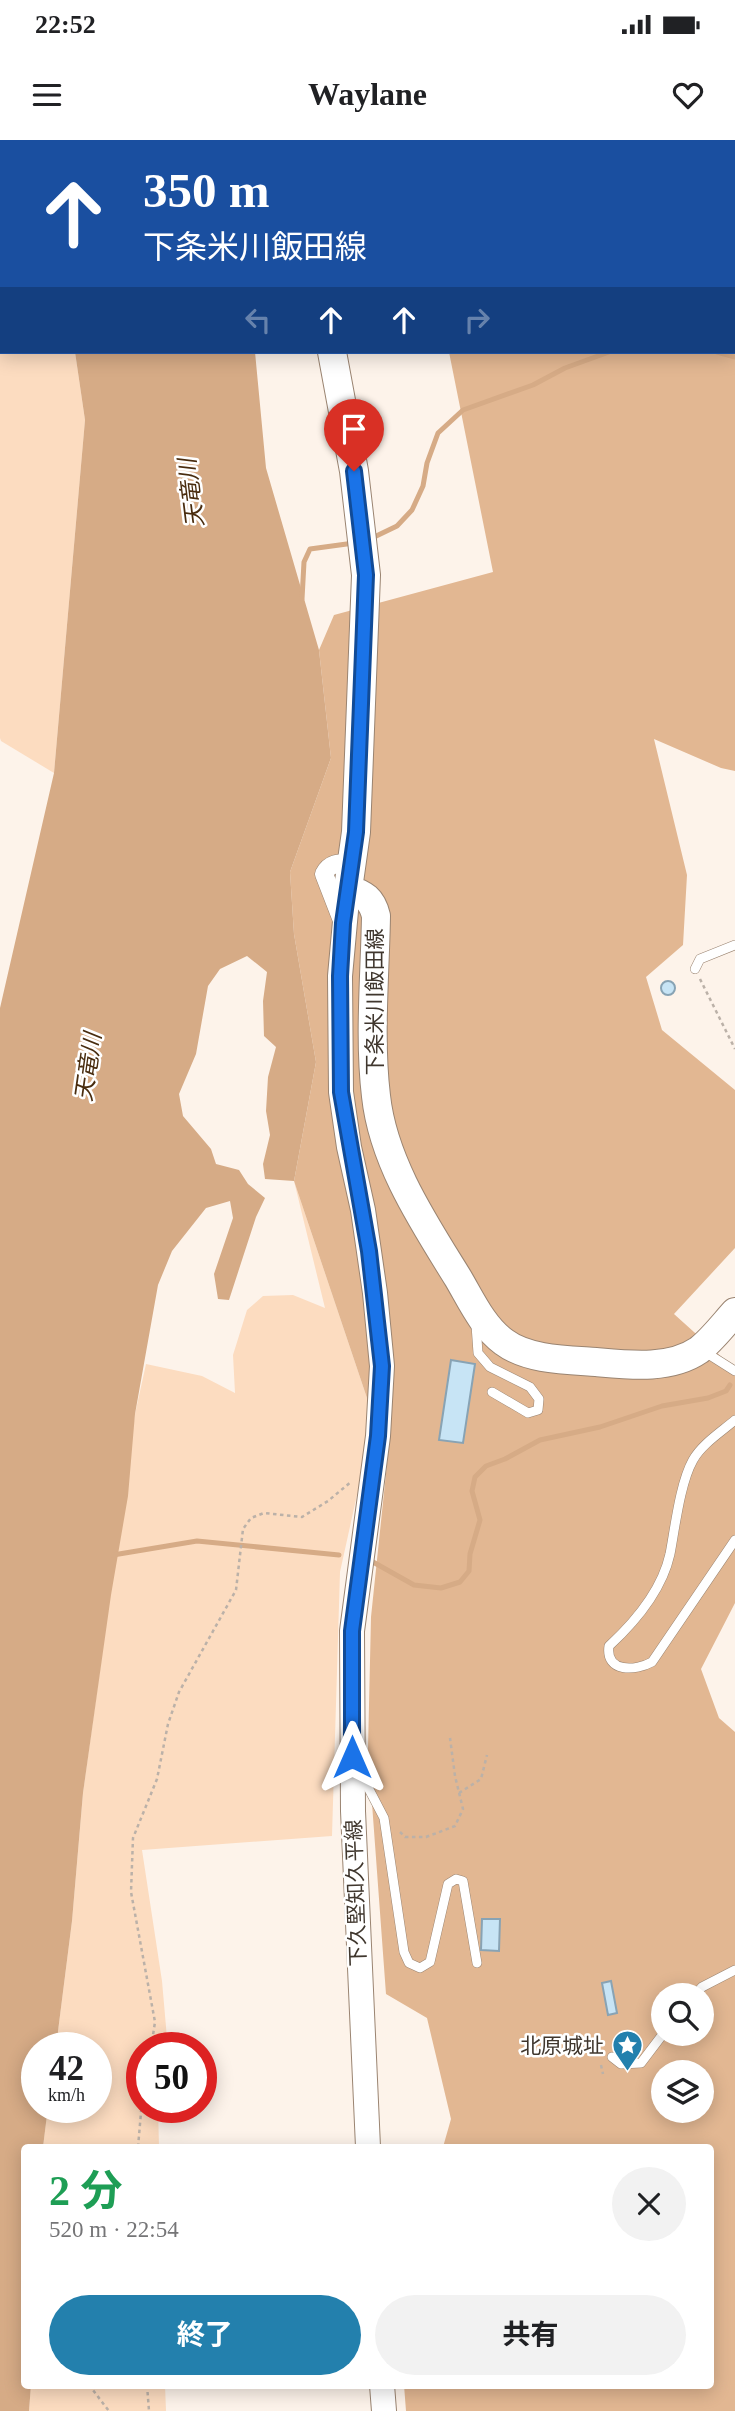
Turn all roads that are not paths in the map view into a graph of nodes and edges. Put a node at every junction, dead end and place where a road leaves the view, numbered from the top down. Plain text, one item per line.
1 (332, 354) edge
2 (350, 876) junction
3 (735, 945) edge
4 (695, 969) road end
5 (474, 1306) junction
6 (735, 1312) edge
7 (700, 1349) junction
8 (735, 1371) edge
9 (492, 1392) dead end
10 (735, 1420) edge
11 (735, 1540) edge
12 (352, 1757) junction
13 (477, 1963) dead end
14 (735, 1970) edge
15 (710, 1983) edge
16 (654, 2046) edge
17 (612, 2057) road end
18 (368, 2144) edge
19 (382, 2389) edge
20 (384, 2411) edge

1 - 2 main road
2 - 5 main road, 下条米川飯田線
2 - 12 main road, 下久堅知久平線
3 - 4 lane
5 - 7 main road, 下条米川飯田線
5 - 9 lane
6 - 7 main road, 下条米川飯田線
7 - 8 lane
10 - 11 lane
12 - 13 lane
12 - 18 main road, 下久堅知久平線
14 - 15 lane
16 - 17 lane
19 - 20 main road

